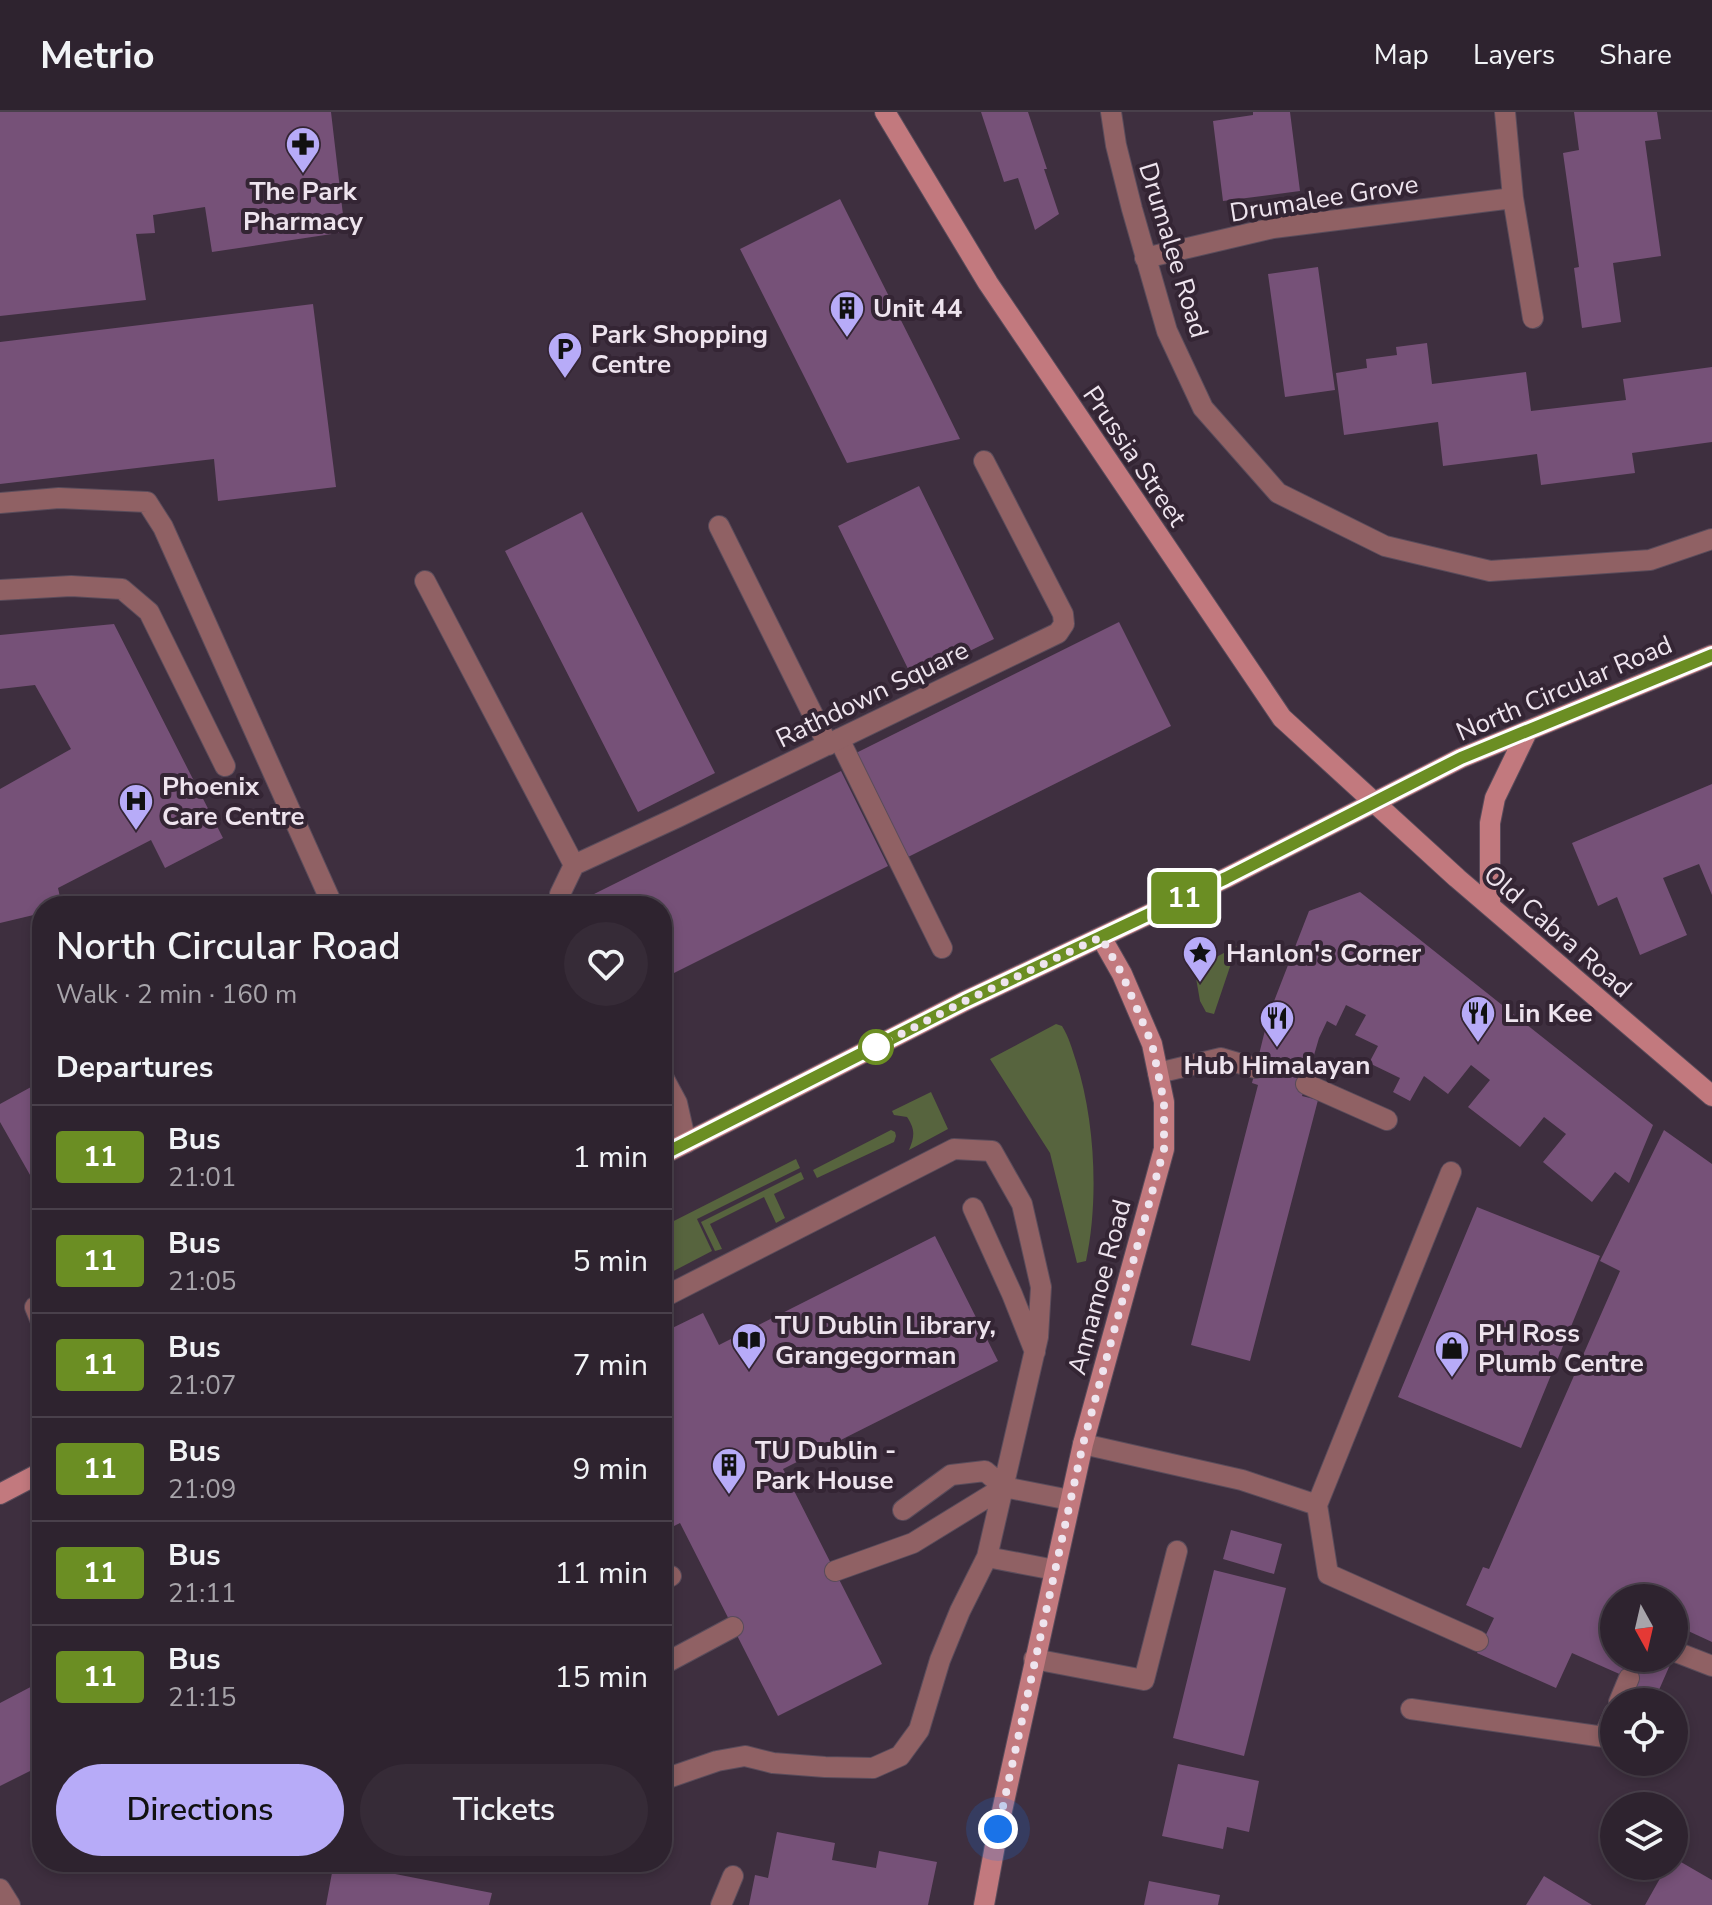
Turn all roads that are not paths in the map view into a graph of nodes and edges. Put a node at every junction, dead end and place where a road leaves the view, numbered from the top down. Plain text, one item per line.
1 (885, 112) edge
2 (1111, 112) edge
3 (1505, 112) edge
4 (1513, 198) junction
5 (1145, 258) junction
6 (1533, 318) dead end
7 (984, 461) dead end
8 (0, 503) edge
9 (719, 526) dead end
10 (1712, 539) edge
11 (425, 581) dead end
12 (0, 590) edge
13 (1712, 655) edge
14 (1527, 732) junction
15 (834, 742) junction
16 (225, 766) dead end
17 (1374, 802) junction
18 (574, 865) junction
19 (329, 896) edge
20 (560, 896) edge
21 (1490, 906) junction
22 (1101, 937) junction
23 (942, 948) dead end
24 (1255, 1068) dead end
25 (1158, 1073) junction
26 (1306, 1084) dead end
27 (672, 1094) edge
28 (1712, 1096) edge
29 (1387, 1120) dead end
30 (686, 1143) junction
31 (672, 1150) edge
32 (1451, 1172) dead end
33 (973, 1208) dead end
34 (672, 1293) edge
35 (1035, 1352) junction
36 (1083, 1444) junction
37 (32, 1477) edge
38 (1004, 1487) junction
39 (0, 1494) edge
40 (1070, 1500) junction
41 (1317, 1505) junction
42 (903, 1510) dead end
43 (1177, 1551) dead end
44 (987, 1557) junction
45 (1055, 1570) junction
46 (835, 1571) dead end
47 (733, 1627) dead end
48 (1478, 1641) dead end
49 (1688, 1657) edge
50 (1034, 1659) junction
51 (672, 1660) edge
52 (1712, 1666) edge
53 (1629, 1678) dead end
54 (1625, 1688) edge
55 (1411, 1709) dead end
56 (1600, 1736) edge
57 (672, 1777) edge
58 (733, 1876) dead end
59 (0, 1889) edge
60 (10, 1905) edge
61 (721, 1905) edge
62 (984, 1905) edge

1 - 17 main road, Prussia Street
2 - 5 street, Drumalee Road
3 - 4 street
4 - 5 street, Drumalee Grove
4 - 6 street
5 - 10 street, Drumalee Road
7 - 15 street, Rathdown Square
8 - 19 street
9 - 15 street
11 - 18 street
12 - 16 street
13 - 14 main road, North Circular Road
14 - 17 main road, North Circular Road
14 - 21 main road
15 - 18 street, Rathdown Square
15 - 23 street
17 - 21 main road, Old Cabra Road
17 - 22 main road, North Circular Road
18 - 20 street
21 - 28 main road, Old Cabra Road
22 - 25 main road, Annamoe Road
22 - 30 main road, North Circular Road
24 - 25 street
25 - 36 main road, Annamoe Road
26 - 29 street
27 - 30 street
30 - 31 main road, North Circular Road
32 - 41 street
33 - 35 street
34 - 35 street
35 - 38 street
36 - 40 main road, Annamoe Road
36 - 41 street
37 - 39 main road
38 - 40 street
38 - 42 street
38 - 44 street
38 - 46 street
40 - 45 main road, Annamoe Road
41 - 48 street
43 - 50 street
44 - 45 street
44 - 57 street
45 - 50 main road, Annamoe Road
47 - 51 street
49 - 52 street
50 - 62 main road, Annamoe Road
53 - 54 street
55 - 56 street
58 - 61 street
59 - 60 street

